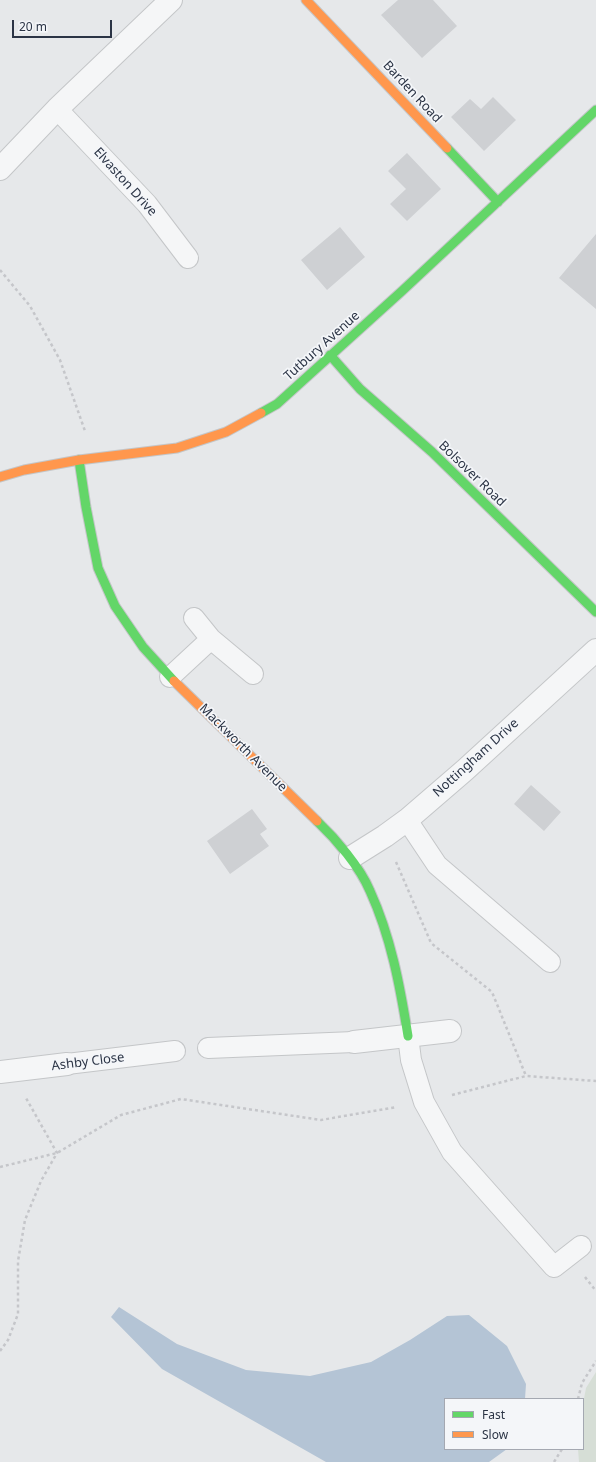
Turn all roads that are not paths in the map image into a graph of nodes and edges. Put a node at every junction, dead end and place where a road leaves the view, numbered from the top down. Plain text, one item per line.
1 (171, 0) edge
2 (306, 0) edge
3 (58, 109) junction
4 (596, 110) edge
5 (0, 169) edge
6 (498, 202) junction
7 (188, 258) dead end
8 (330, 355) junction
9 (80, 460) junction
10 (0, 477) edge
11 (596, 612) edge
12 (194, 618) dead end
13 (211, 639) junction
14 (596, 650) edge
15 (253, 674) dead end
16 (170, 677) junction
17 (407, 820) junction
18 (350, 858) junction
19 (550, 962) dead end
20 (450, 1032) dead end
21 (408, 1036) junction
22 (354, 1042) joint
23 (208, 1048) dead end
24 (176, 1051) dead end
25 (67, 1064) joint
26 (6, 1072) edge
27 (581, 1246) dead end

1 - 3 street
2 - 6 street, Barden Road
3 - 5 street
3 - 7 lane, Elvaston Drive
4 - 6 street, Tutbury Avenue
6 - 8 street, Tutbury Avenue
8 - 9 street, Tutbury Avenue
8 - 11 street, Bolsover Road
9 - 10 street, Tutbury Avenue
9 - 16 street, Mackworth Avenue
12 - 13 lane
13 - 15 lane
13 - 16 lane
14 - 17 street, Nottingham Drive
16 - 18 street, Mackworth Avenue
17 - 18 street, Nottingham Drive
17 - 19 lane
18 - 21 street, Mackworth Avenue
20 - 21 street
21 - 22 street
21 - 27 lane
22 - 23 lane
24 - 25 lane, Ashby Close
25 - 26 street, Ashby Close

